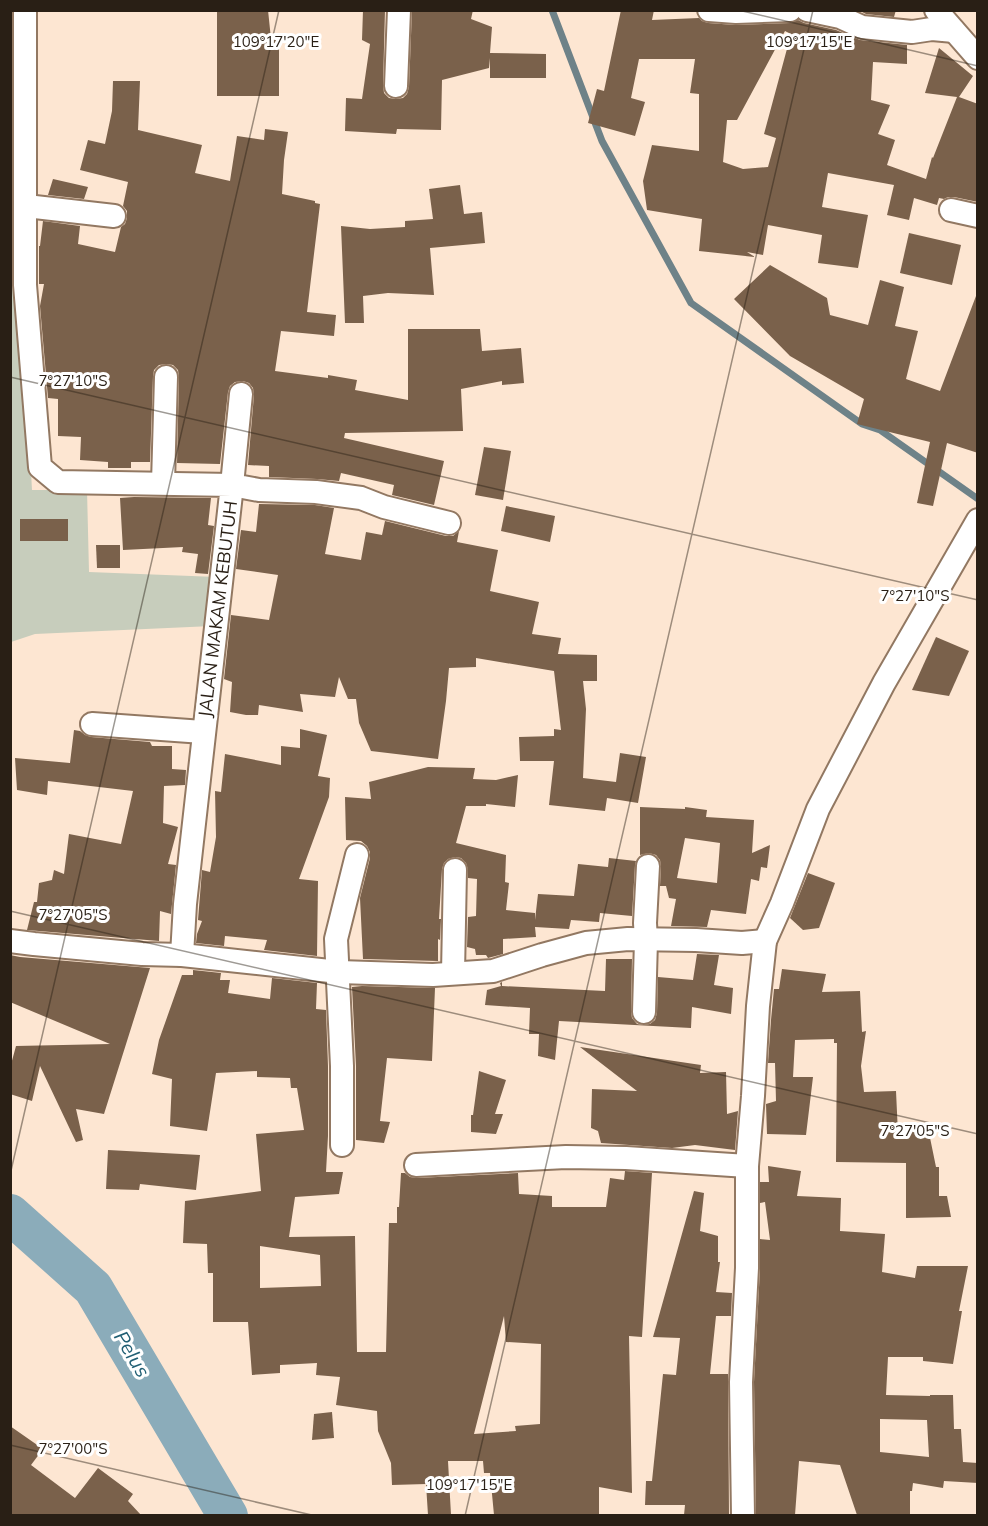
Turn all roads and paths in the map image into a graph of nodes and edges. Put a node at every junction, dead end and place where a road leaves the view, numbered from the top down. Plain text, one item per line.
1 (25, 10) edge
2 (399, 10) edge
3 (709, 10) edge
4 (790, 10) edge
5 (807, 10) edge
6 (936, 10) edge
7 (954, 31) junction
8 (978, 58) edge
9 (396, 86) dead end
10 (26, 206) junction
11 (951, 210) dead end
12 (114, 216) dead end
13 (978, 216) edge
14 (166, 377) dead end
15 (241, 394) dead end
16 (164, 483) junction
17 (232, 485) junction
18 (449, 523) dead end
19 (973, 528) edge
20 (92, 724) dead end
21 (203, 732) junction
22 (357, 855) dead end
23 (648, 866) dead end
24 (455, 870) dead end
25 (646, 940) junction
26 (10, 941) edge
27 (765, 941) junction
28 (182, 955) junction
29 (339, 972) junction
30 (453, 973) junction
31 (644, 1012) dead end
32 (342, 1145) dead end
33 (416, 1165) dead end
34 (747, 1166) junction
35 (743, 1515) edge

1 - 10 street, JALAN MAKAM KEBUTUH
2 - 9 street
3 - 4 street
5 - 7 street
6 - 7 street
7 - 8 street
10 - 12 street
10 - 16 street, JALAN MAKAM KEBUTUH
11 - 13 street
14 - 16 street
15 - 17 street
16 - 17 street, JALAN MAKAM KEBUTUH
17 - 18 street
17 - 21 street, JALAN MAKAM KEBUTUH
19 - 27 street
20 - 21 street
21 - 28 street, JALAN MAKAM KEBUTUH
22 - 29 street
23 - 25 street
24 - 30 street
25 - 27 street
25 - 30 street
25 - 31 street
26 - 28 street
27 - 34 street
28 - 29 street
29 - 30 street
29 - 32 street
33 - 34 street
34 - 35 street

